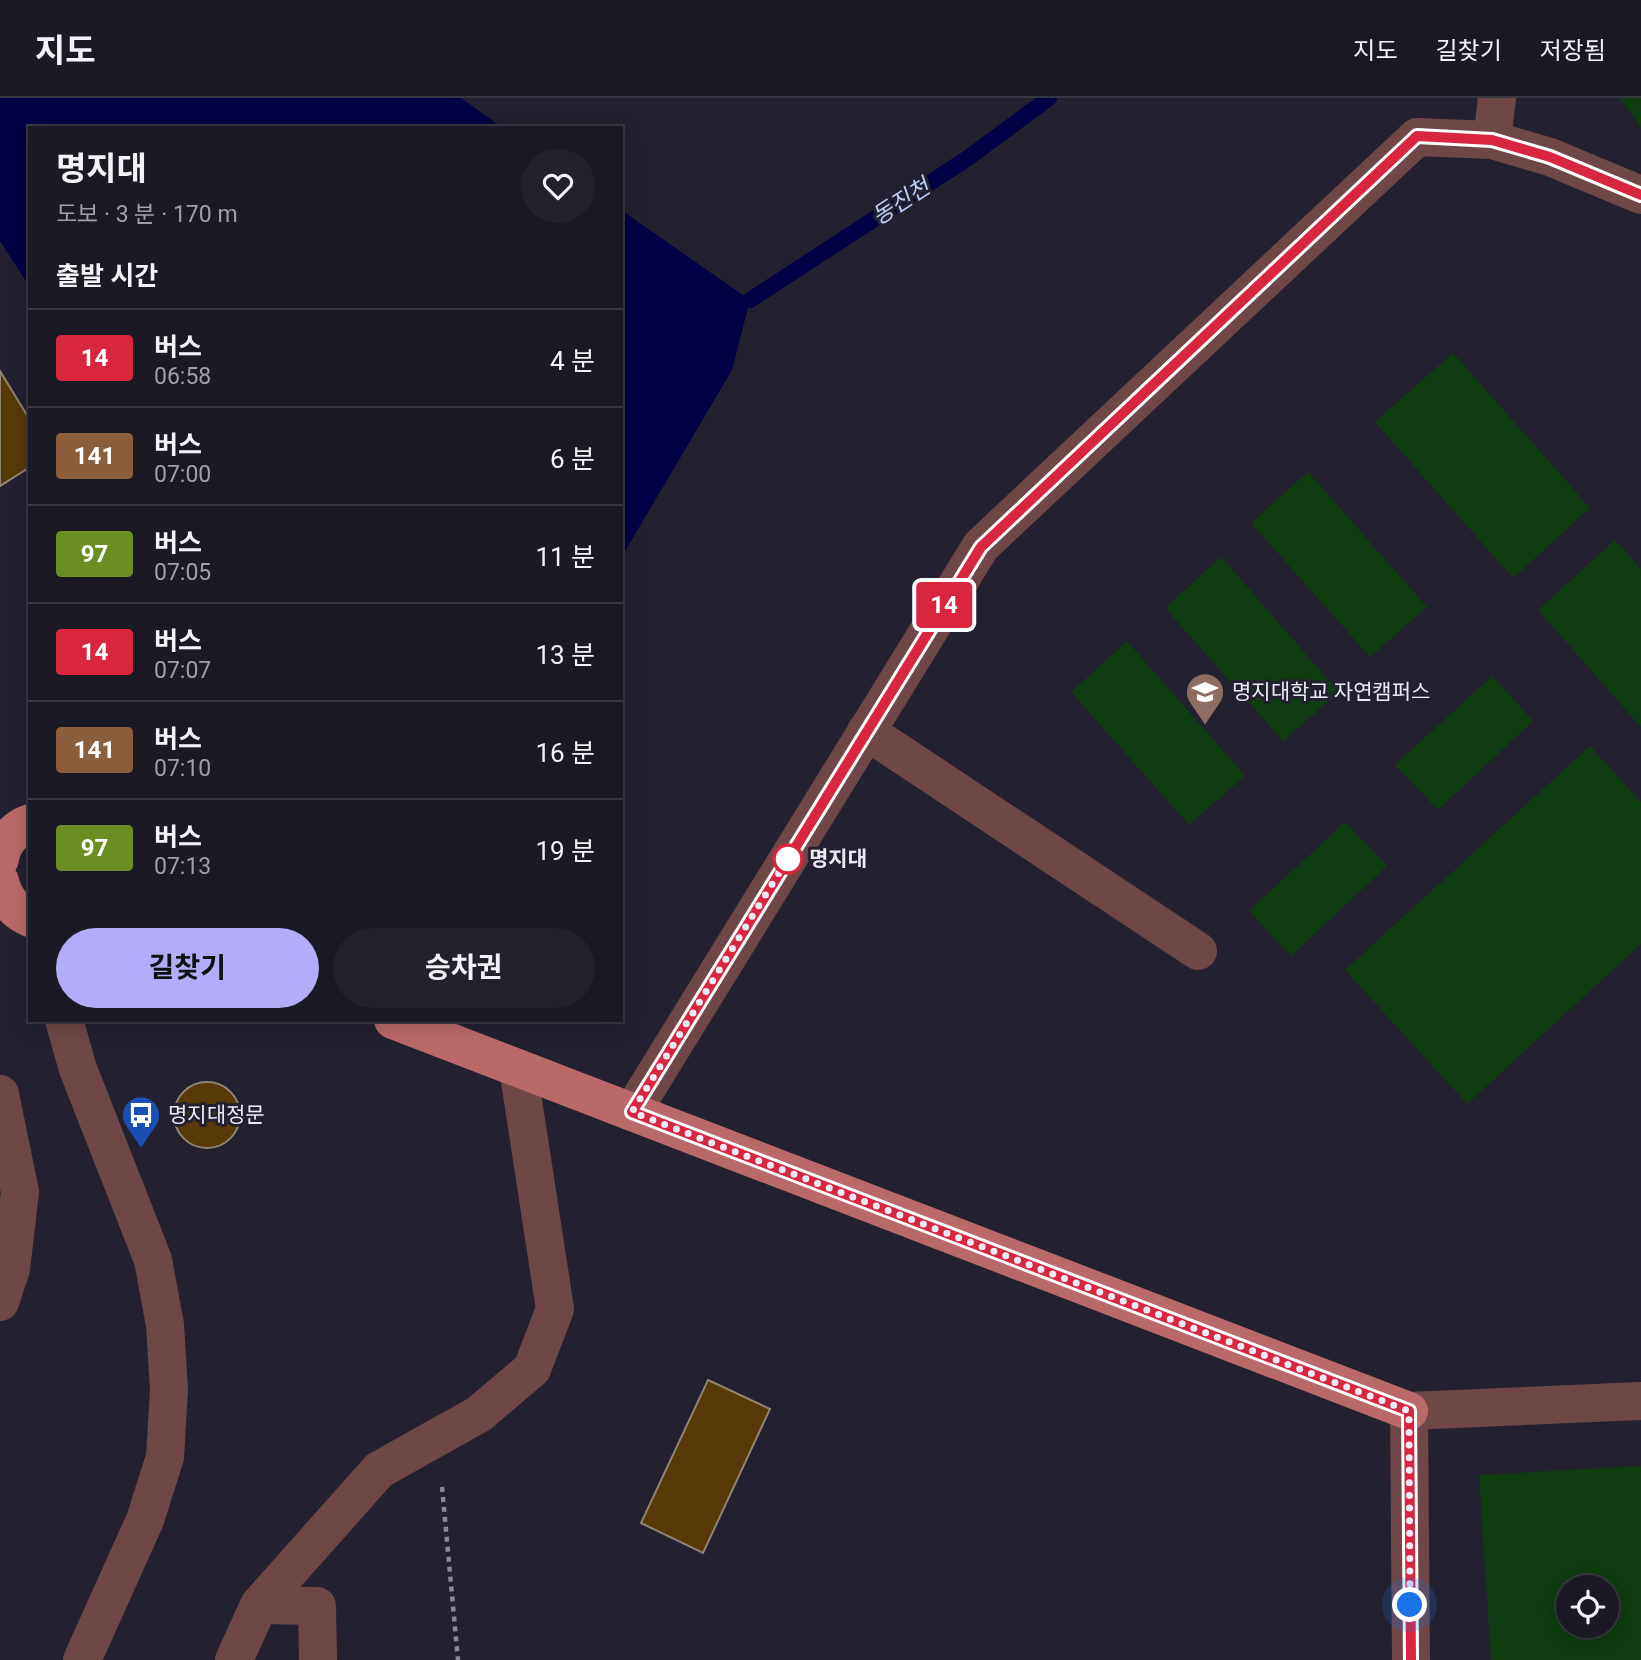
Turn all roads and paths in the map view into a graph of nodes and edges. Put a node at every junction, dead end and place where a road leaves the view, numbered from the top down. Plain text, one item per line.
1 (1497, 98) edge
2 (1492, 140) junction
3 (1641, 195) edge
4 (866, 731) junction
5 (1198, 951) dead end
6 (65, 1022) edge
7 (76, 1022) edge
8 (398, 1022) edge
9 (517, 1068) junction
10 (78, 1069) junction
11 (0, 1094) edge
12 (632, 1112) junction
13 (0, 1302) edge
14 (1641, 1401) edge
15 (1409, 1411) junction
16 (437, 1437) junction
17 (259, 1605) junction
18 (82, 1660) edge
19 (234, 1660) edge
20 (318, 1660) edge
21 (458, 1660) edge
22 (1411, 1660) edge

1 - 2 street
2 - 3 street
2 - 4 street
4 - 5 street
4 - 12 street
6 - 10 street
7 - 10 street
8 - 9 main road
9 - 12 main road
9 - 16 street
10 - 18 street
11 - 13 street
12 - 15 main road
14 - 15 street
15 - 22 street
16 - 17 street
16 - 21 path
17 - 19 street
17 - 20 street

